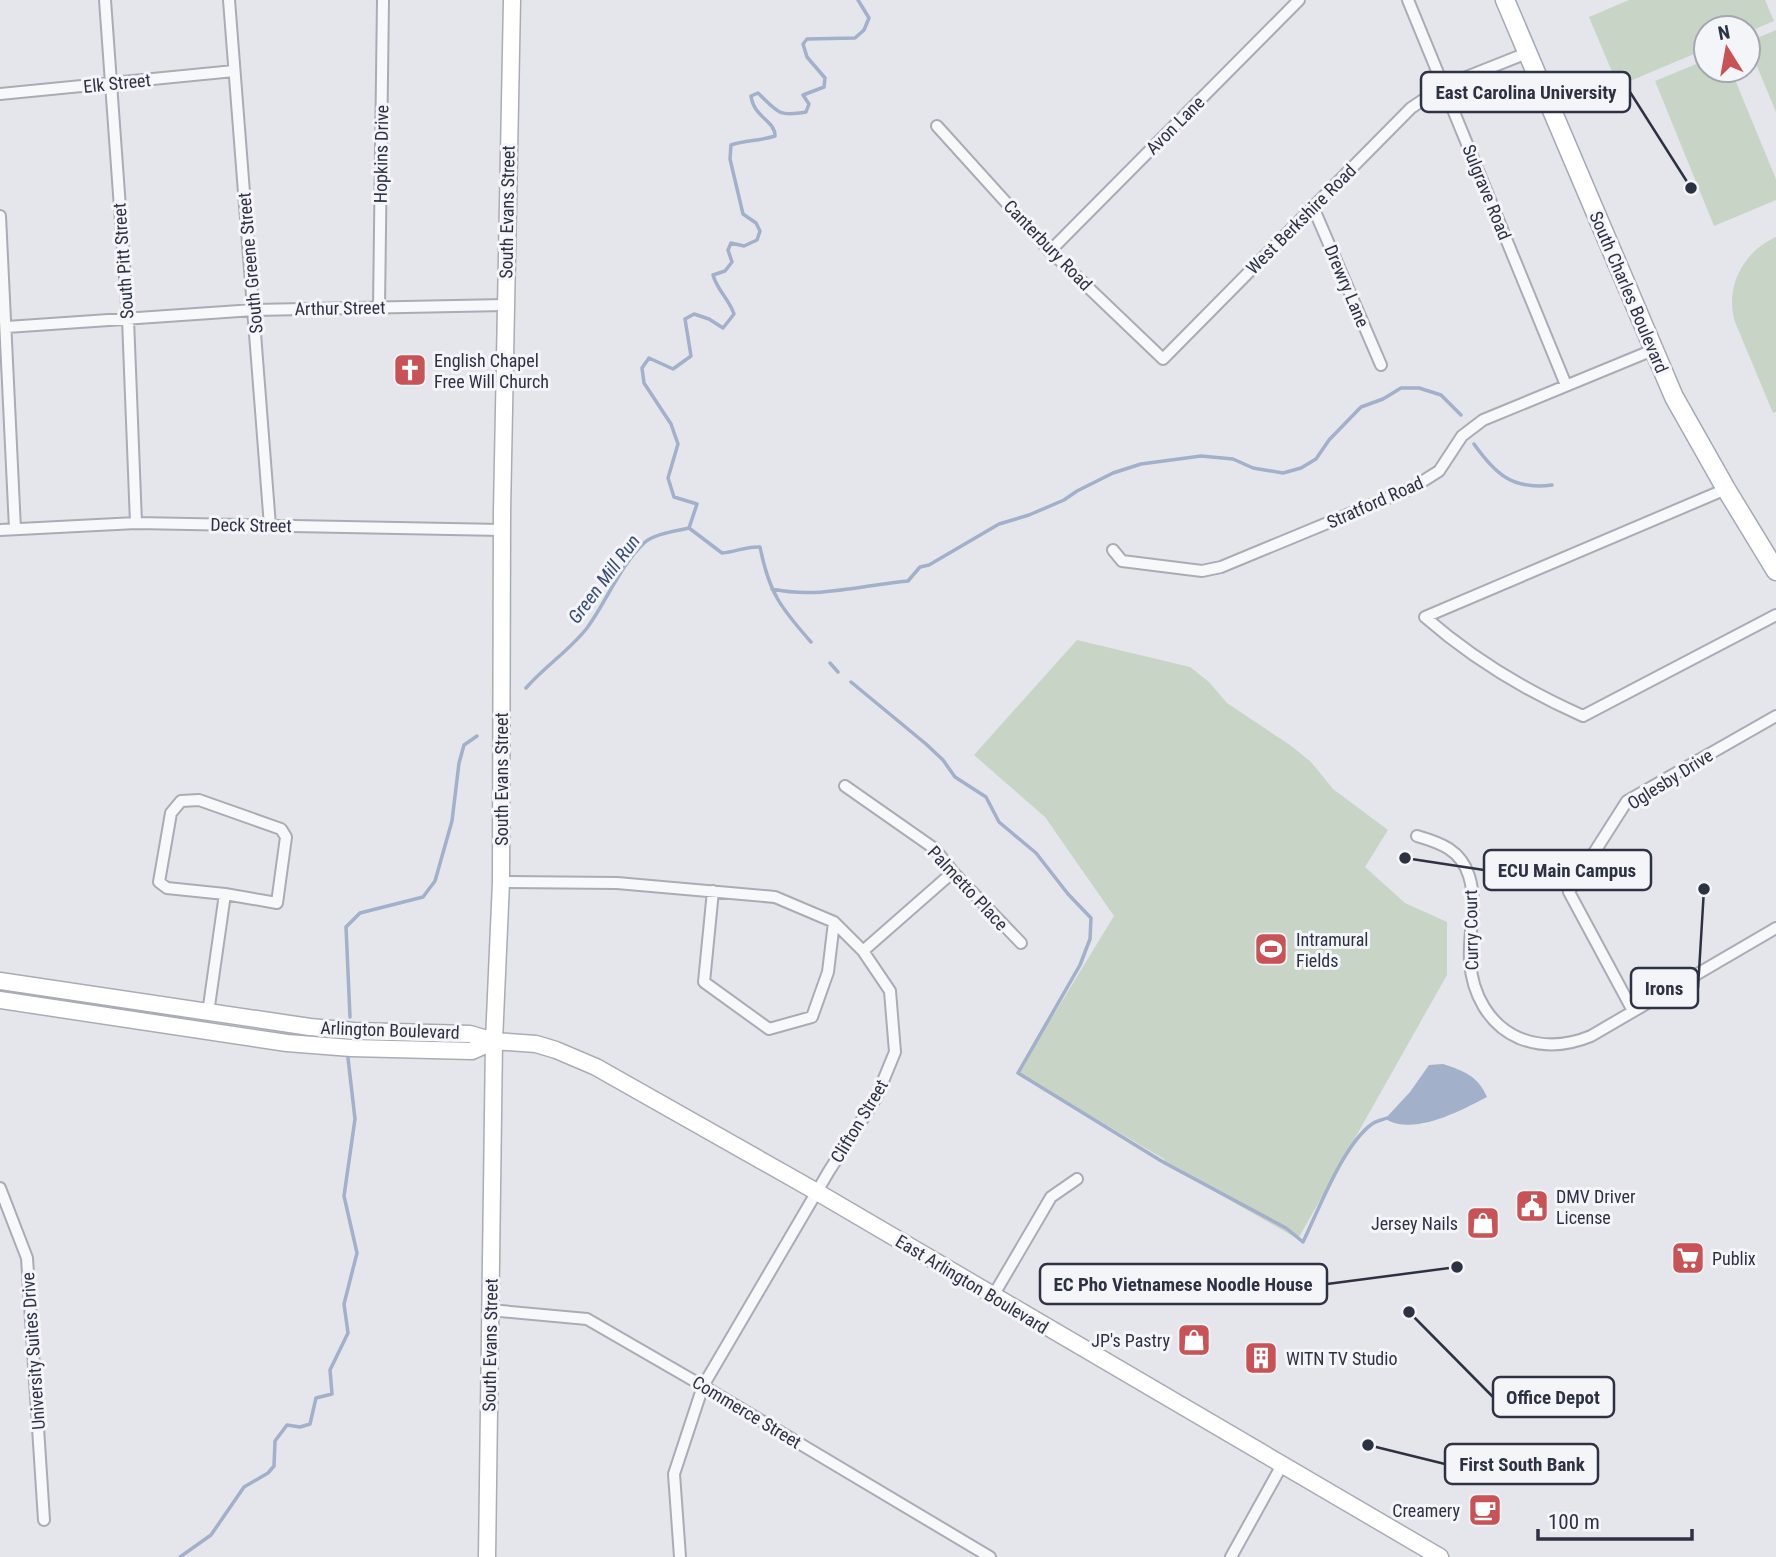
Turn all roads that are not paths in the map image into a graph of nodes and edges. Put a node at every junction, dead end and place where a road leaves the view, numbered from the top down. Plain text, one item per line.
1 (105, 0) edge
2 (229, 0) edge
3 (383, 0) edge
4 (512, 0) edge
5 (1299, 0) edge
6 (1408, 0) edge
7 (1505, 0) edge
8 (1527, 53) junction
9 (234, 71) junction
10 (111, 83) junction
11 (1444, 86) junction
12 (0, 94) edge
13 (937, 126) dead end
14 (1313, 207) junction
15 (0, 216) edge
16 (1050, 251) junction
17 (505, 305) junction
18 (379, 307) junction
19 (254, 310) junction
20 (128, 319) junction
21 (7, 327) junction
22 (1653, 350) junction
23 (1163, 359) joint
24 (1381, 365) dead end
25 (1566, 385) junction
26 (5, 454) edge
27 (1726, 489) junction
28 (136, 523) junction
29 (270, 526) junction
30 (15, 529) junction
31 (0, 530) edge
32 (502, 530) junction
33 (1113, 550) dead end
34 (1776, 571) edge
35 (1776, 615) edge
36 (1776, 716) edge
37 (845, 786) dead end
38 (1417, 836) dead end
39 (953, 872) junction
40 (501, 882) junction
41 (713, 891) junction
42 (225, 894) junction
43 (834, 922) junction
44 (1776, 928) edge
45 (1021, 943) dead end
46 (863, 951) junction
47 (0, 981) edge
48 (0, 1000) edge
49 (1633, 1011) junction
50 (208, 1013) junction
51 (205, 1031) junction
52 (494, 1041) junction
53 (1077, 1179) dead end
54 (0, 1188) edge
55 (817, 1192) junction
56 (993, 1296) junction
57 (490, 1310) junction
58 (703, 1386) junction
59 (1282, 1465) junction
60 (44, 1520) dead end
61 (487, 1557) edge
62 (680, 1557) edge
63 (990, 1557) edge
64 (1231, 1557) edge
65 (1440, 1557) edge

1 - 10 street, South Pitt Street
2 - 9 street, South Greene Street
3 - 18 street, Hopkins Drive
4 - 17 main road, South Evans Street
5 - 16 street, Avon Lane
6 - 11 street, Sulgrave Road
7 - 8 main road, South Charles Boulevard
8 - 11 street, West Berkshire Road
8 - 22 main road, South Charles Boulevard
9 - 10 street, Elk Street
9 - 19 street, South Greene Street
10 - 12 street, Elk Street
10 - 20 street, South Pitt Street
11 - 14 street, West Berkshire Road
11 - 25 street, Sulgrave Road
13 - 16 street, Canterbury Road
14 - 23 street, West Berkshire Road
14 - 24 street, Drewry Lane
15 - 21 street
16 - 23 street, Canterbury Road
17 - 18 street, Arthur Street
17 - 32 main road, South Evans Street
18 - 19 street, Arthur Street
19 - 20 street, Arthur Street
19 - 29 street, South Greene Street
20 - 21 street, Arthur Street
20 - 28 street, South Pitt Street
21 - 26 street
22 - 25 street, Stratford Road
22 - 27 main road, South Charles Boulevard
25 - 33 street, Stratford Road
26 - 30 street
27 - 34 main road, South Charles Boulevard
27 - 35 street
28 - 29 street, Deck Street
28 - 30 street, Deck Street
29 - 32 street, Deck Street
30 - 31 street, Deck Street
32 - 40 main road, South Evans Street
36 - 49 street, Oglesby Drive
37 - 39 street, Palmetto Place
38 - 49 street, Curry Court
39 - 45 street, Palmetto Place
39 - 46 street
40 - 41 street, Clifton Street
40 - 52 main road, South Evans Street
41 - 43 street, Clifton Street
41 - 43 street
42 - 42 street
42 - 50 street
43 - 46 street, Clifton Street
44 - 49 street, Curry Court
46 - 55 street, Clifton Street
47 - 50 main road, Arlington Boulevard
48 - 51 main road, Arlington Boulevard
50 - 51 main road
50 - 52 main road, Arlington Boulevard
51 - 52 main road, Arlington Boulevard
52 - 55 main road, East Arlington Boulevard
52 - 57 main road, South Evans Street
53 - 56 street
54 - 60 street, University Suites Drive
55 - 56 main road, East Arlington Boulevard
55 - 58 street, Clifton Street
56 - 59 main road, East Arlington Boulevard
57 - 58 street, Commerce Street
57 - 61 main road, South Evans Street
58 - 62 street, Clifton Street
58 - 63 street, Commerce Street
59 - 64 street
59 - 65 main road, East Arlington Boulevard

